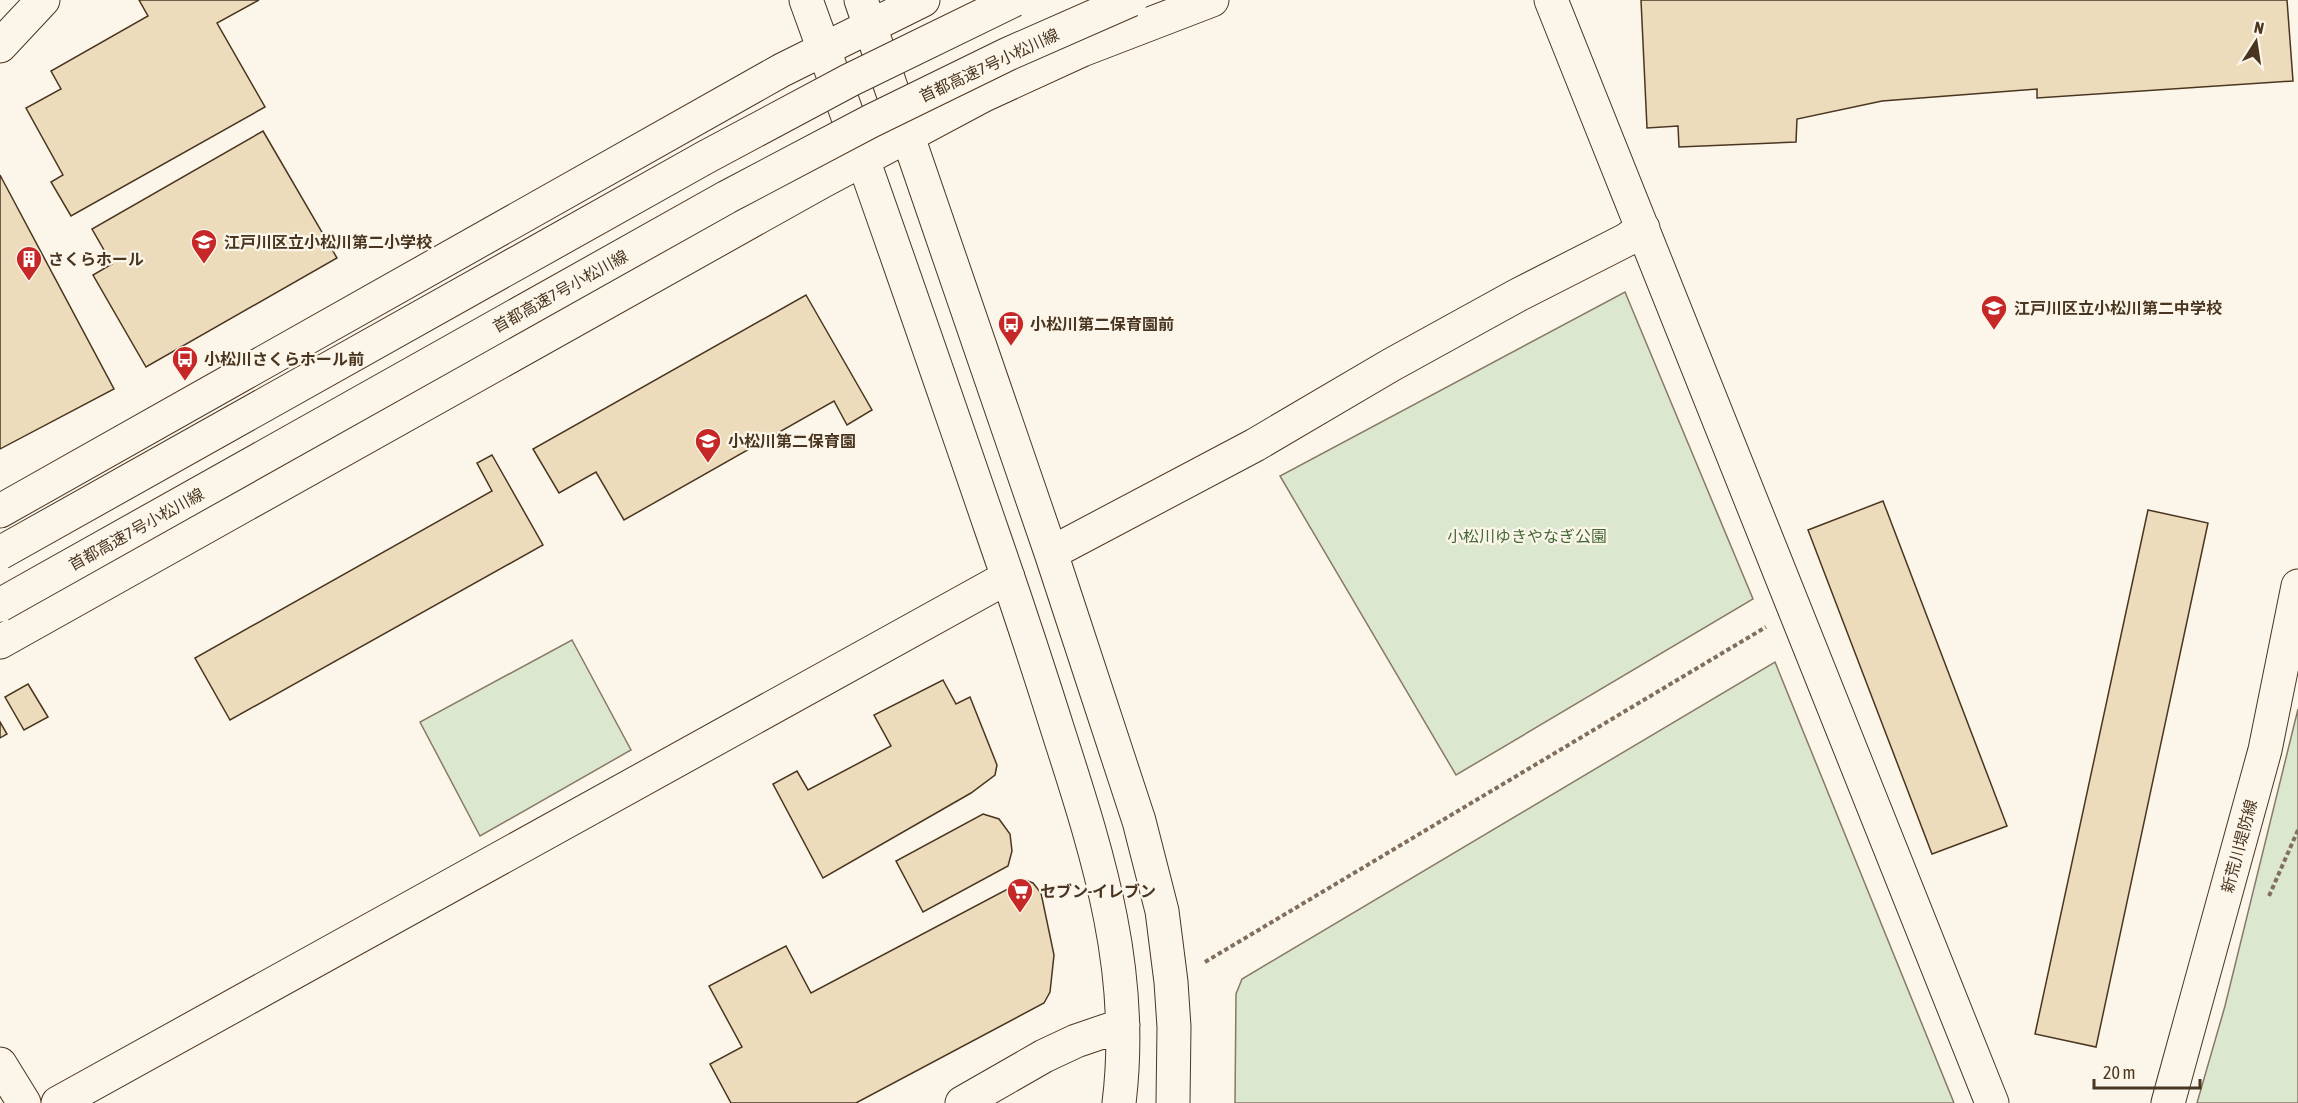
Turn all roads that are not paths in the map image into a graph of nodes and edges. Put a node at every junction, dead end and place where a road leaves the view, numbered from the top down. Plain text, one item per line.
1 (43, 0) edge
2 (806, 0) edge
3 (923, 0) edge
4 (1014, 0) edge
5 (1131, 0) edge
6 (1212, 0) edge
7 (1551, 0) edge
8 (865, 13) edge
9 (0, 46) edge
10 (823, 49) junction
11 (908, 135) junction
12 (864, 159) junction
13 (1643, 228) junction
14 (0, 511) edge
15 (0, 553) edge
16 (1051, 553) junction
17 (1008, 578) junction
18 (2298, 586) edge
19 (0, 605) edge
20 (0, 642) edge
21 (1123, 1024) junction
22 (0, 1064) edge
23 (24, 1103) edge
24 (58, 1103) edge
25 (962, 1103) edge
26 (1119, 1103) edge
27 (1173, 1103) edge
28 (1992, 1103) edge
29 (2168, 1103) edge

1 - 9 main road
2 - 10 main road
3 - 8 main road
4 - 15 main road, bridge
5 - 19 main road, 首都高速7号小松川線, bridge
6 - 11 main road
7 - 13 main road
8 - 10 main road
8 - 11 main road
10 - 12 main road
10 - 14 main road
11 - 12 main road
11 - 16 main road
12 - 17 main road
12 - 20 main road
13 - 16 main road
13 - 28 main road
16 - 27 main road
17 - 21 main road
17 - 24 main road
18 - 29 main road, 新荒川堤防線
21 - 25 main road
21 - 26 main road
22 - 23 main road

